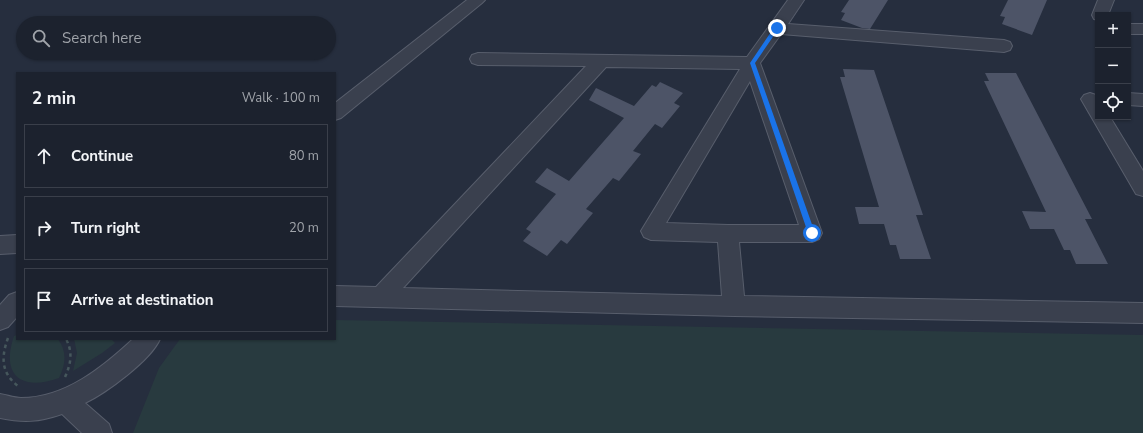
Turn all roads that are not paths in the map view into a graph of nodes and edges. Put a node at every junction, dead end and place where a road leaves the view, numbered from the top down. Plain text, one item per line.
1 (477, 0) edge
2 (796, 0) edge
3 (1106, 0) edge
4 (1101, 12) edge
5 (777, 28) junction
6 (1131, 29) edge
7 (1143, 29) edge
8 (1004, 46) dead end
9 (478, 59) dead end
10 (602, 60) junction
11 (752, 63) junction
12 (1095, 99) edge
13 (1131, 99) edge
14 (1143, 100) edge
15 (1095, 107) edge
16 (336, 112) edge
17 (1103, 120) edge
18 (1143, 188) edge
19 (728, 234) junction
20 (16, 244) edge
21 (0, 245) edge
22 (336, 296) edge
23 (382, 296) junction
24 (16, 304) edge
25 (734, 306) junction
26 (1143, 312) edge
27 (5, 327) edge
28 (148, 340) edge
29 (67, 390) junction
30 (0, 406) edge
31 (100, 433) edge

1 - 16 street
2 - 5 street
3 - 4 street
5 - 8 street
5 - 11 street
6 - 7 street
9 - 10 street
10 - 11 street
10 - 23 street
11 - 19 street
11 - 19 street
12 - 15 street
13 - 14 street
17 - 18 street
19 - 25 street
20 - 21 street
22 - 23 street
23 - 25 street
24 - 27 street
25 - 26 street
28 - 29 street
29 - 30 street
29 - 31 street

